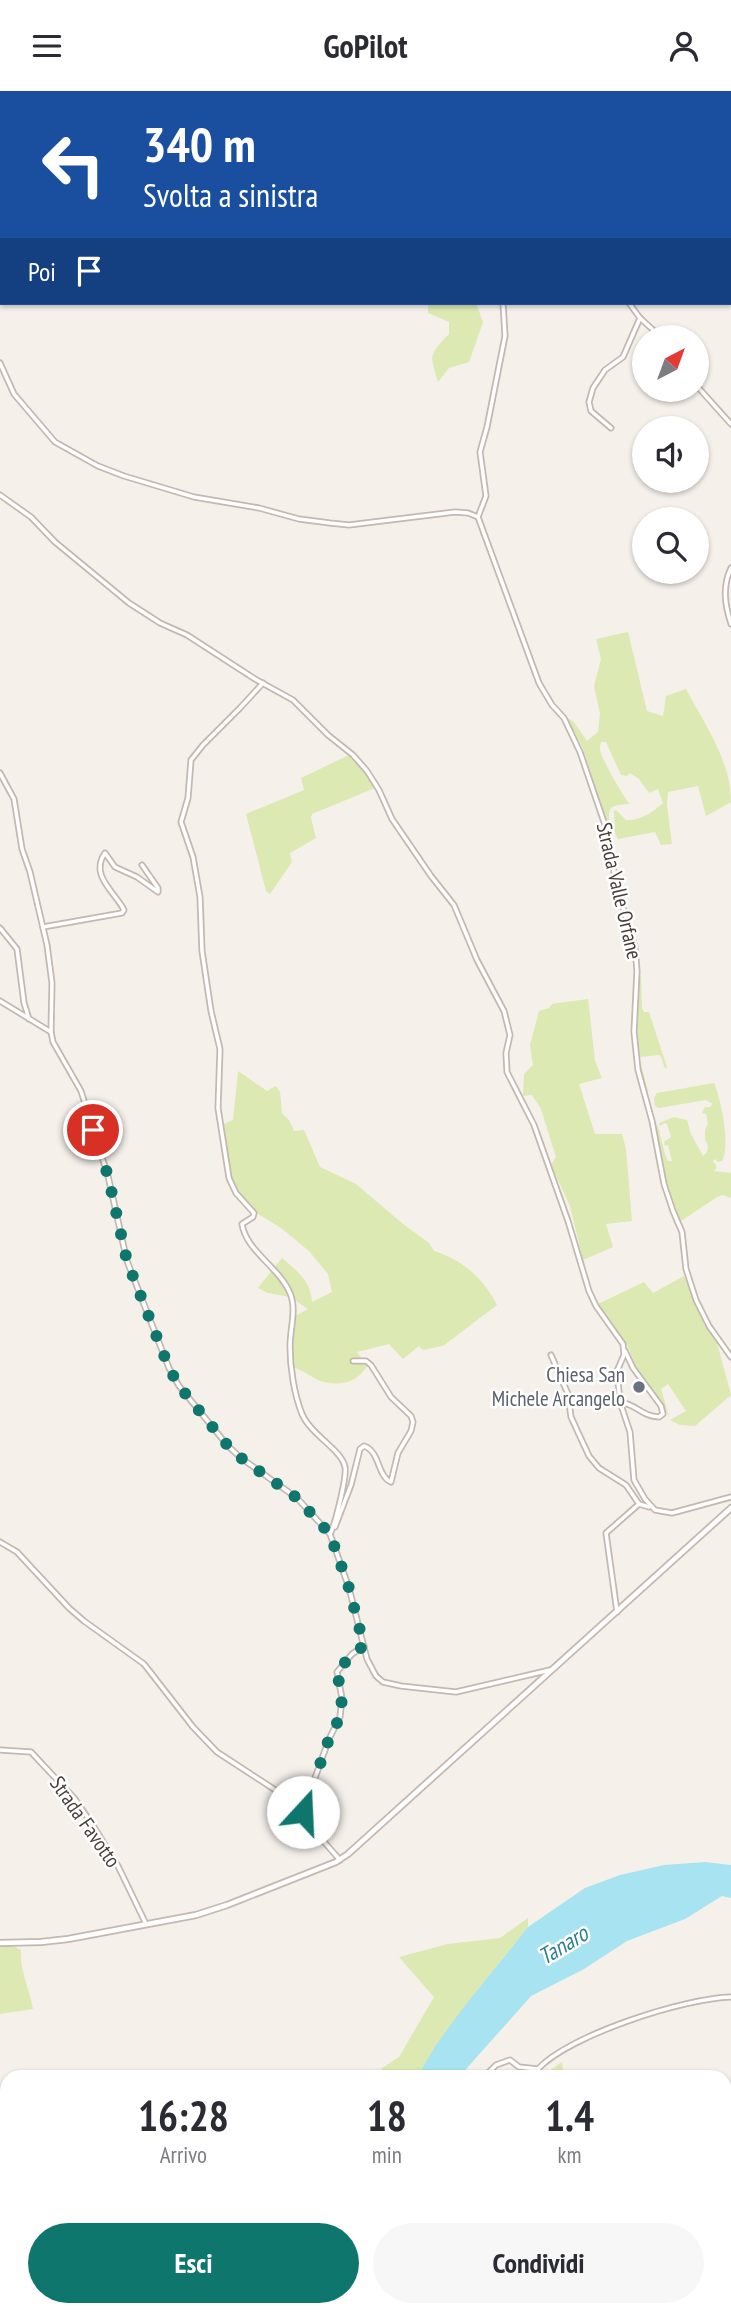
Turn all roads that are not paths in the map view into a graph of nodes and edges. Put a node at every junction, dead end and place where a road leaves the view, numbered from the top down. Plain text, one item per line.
1 (503, 305) edge
2 (630, 305) edge
3 (640, 318) junction
4 (648, 325) edge
5 (0, 363) edge
6 (709, 399) edge
7 (731, 424) edge
8 (611, 428) dead end
9 (0, 495) edge
10 (478, 517) junction
11 (731, 568) edge
12 (731, 624) edge
13 (263, 683) junction
14 (0, 773) edge
15 (142, 865) dead end
16 (43, 927) junction
17 (0, 928) edge
18 (0, 1001) edge
19 (29, 1019) junction
20 (51, 1032) junction
21 (625, 1351) junction
22 (551, 1355) dead end
23 (731, 1357) edge
24 (353, 1361) dead end
25 (620, 1402) junction
26 (731, 1497) edge
27 (639, 1504) junction
28 (650, 1507) junction
29 (731, 1509) edge
30 (331, 1533) junction
31 (0, 1542) edge
32 (617, 1612) junction
33 (364, 1646) junction
34 (552, 1670) junction
35 (0, 1750) edge
36 (302, 1814) junction
37 (340, 1860) junction
38 (146, 1925) junction
39 (0, 1943) edge
40 (731, 1997) edge
41 (490, 2070) edge

1 - 10 street
2 - 3 street
3 - 4 street
3 - 8 street
5 - 10 street
6 - 7 street
9 - 13 street
10 - 23 street, Strada Valle Orfane
11 - 12 street
13 - 21 street
13 - 30 street
14 - 16 street
15 - 16 street
16 - 20 street
17 - 19 street
18 - 19 street
19 - 20 street
20 - 30 street
21 - 25 street
21 - 25 street
22 - 27 street
24 - 30 street
25 - 28 street
26 - 28 street
27 - 28 street
27 - 32 street
29 - 32 street
30 - 33 street
31 - 36 street
32 - 34 street
33 - 34 street
33 - 36 street
34 - 37 street
35 - 38 street, Strada Favotto
36 - 37 street
37 - 38 street
38 - 39 street
40 - 41 street

